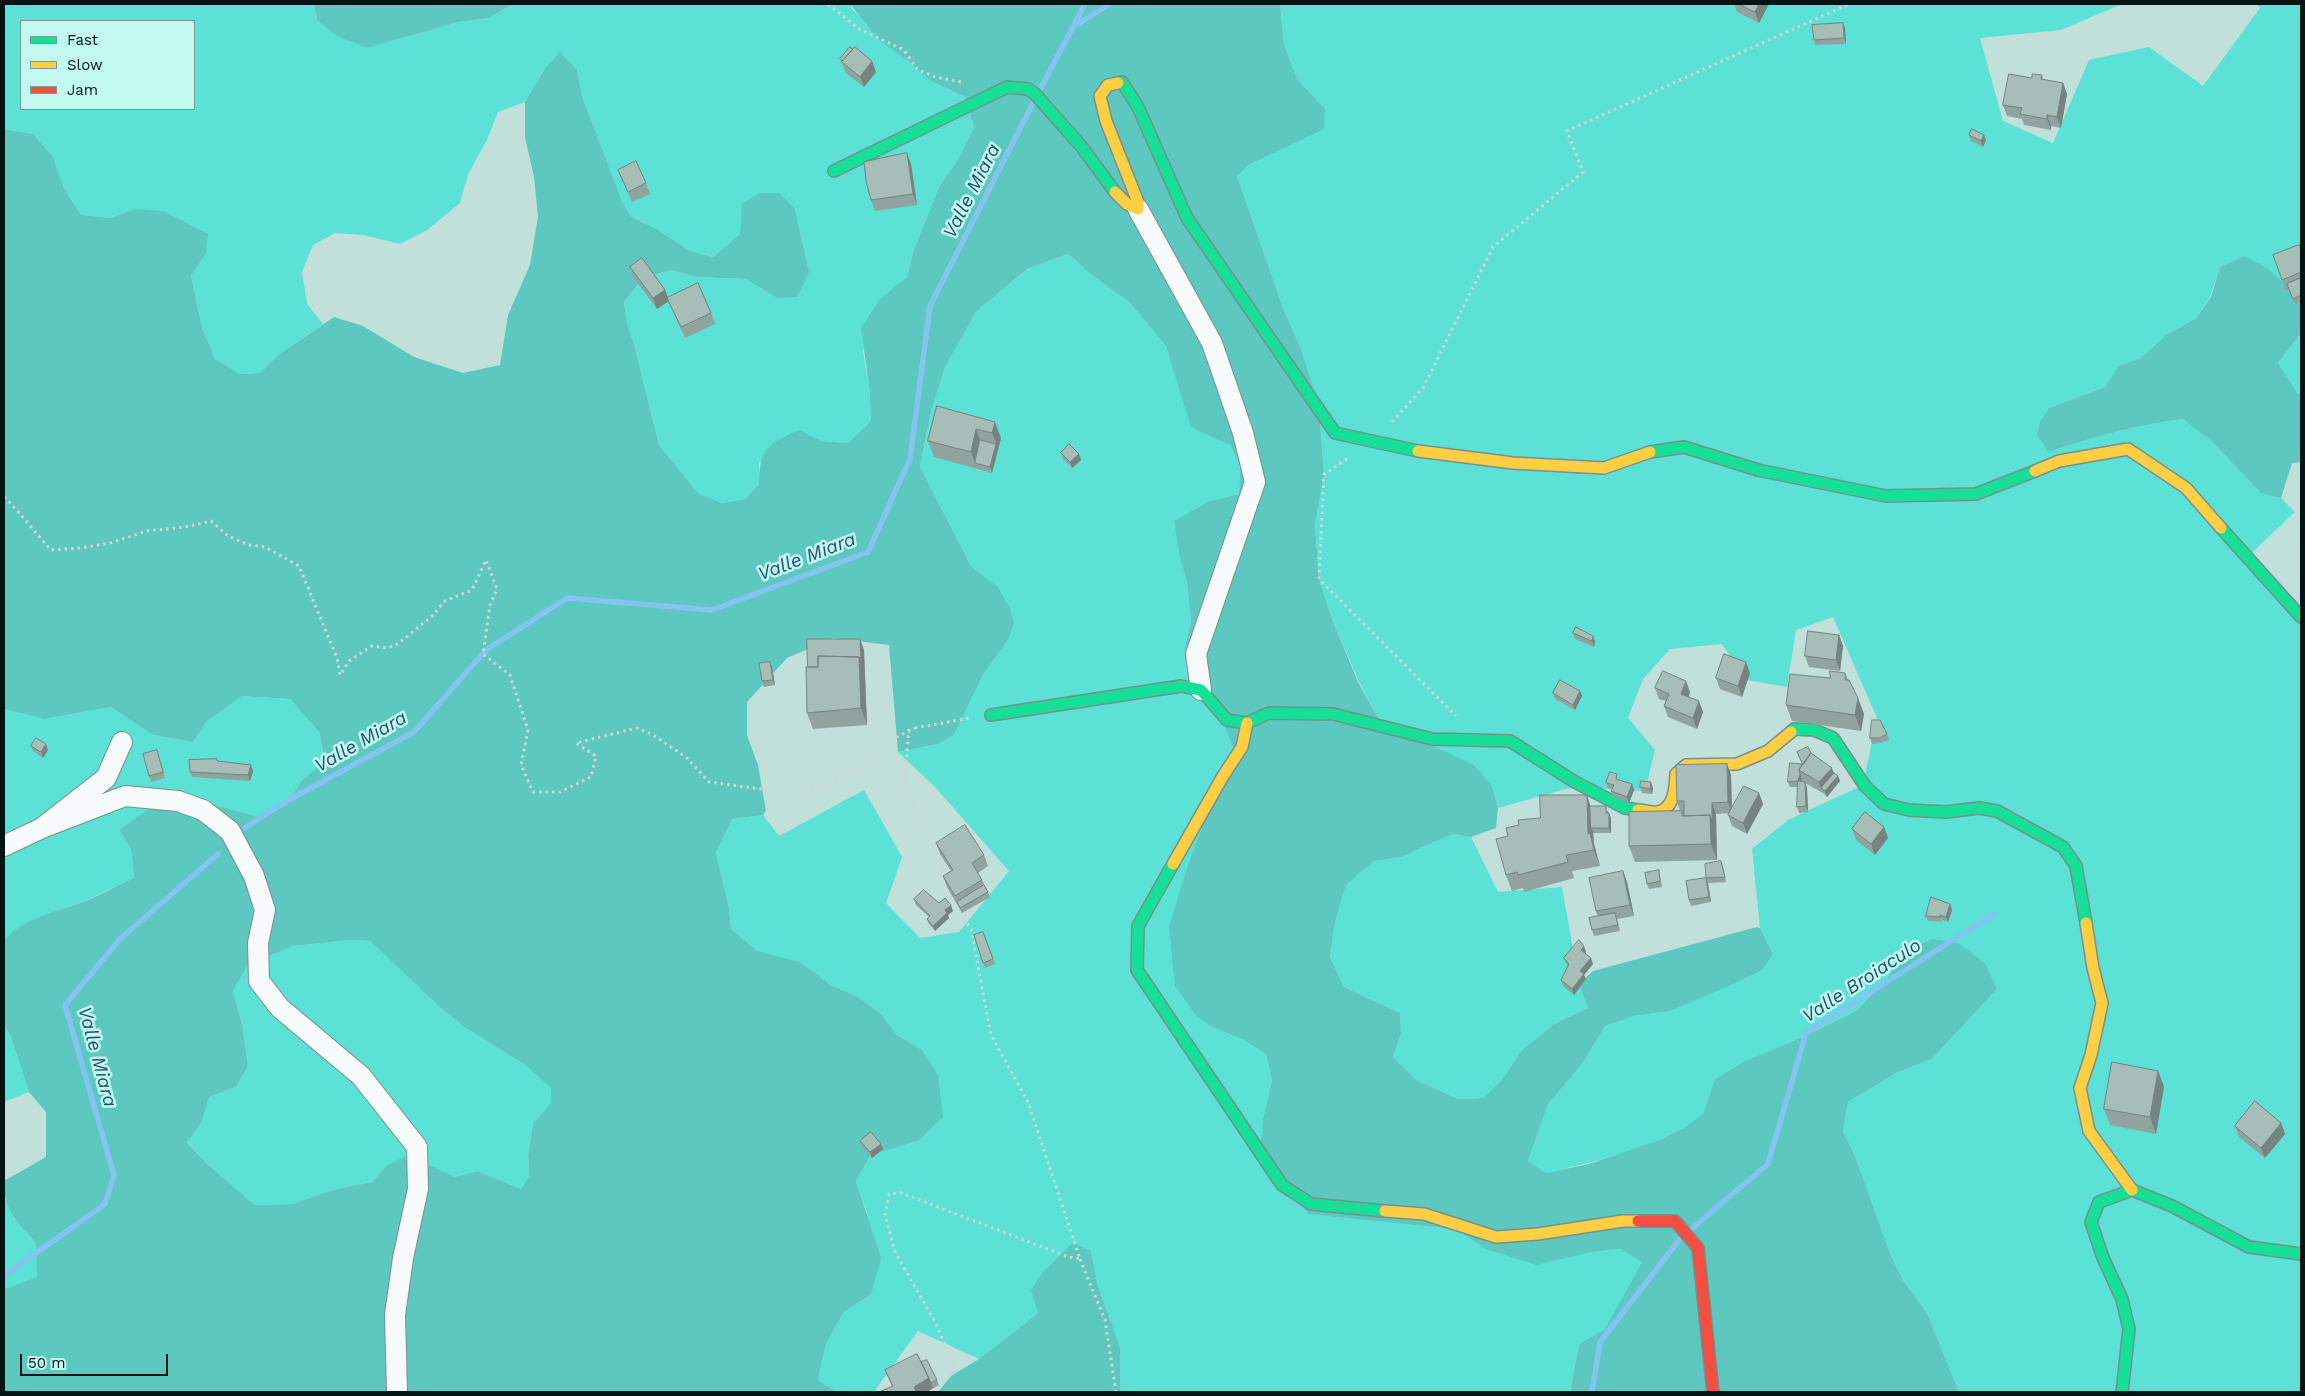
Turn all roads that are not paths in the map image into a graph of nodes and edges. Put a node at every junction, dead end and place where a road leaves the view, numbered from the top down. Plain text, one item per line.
1 (834, 171) dead end
2 (1138, 209) junction
3 (2301, 617) edge
4 (1201, 690) junction
5 (991, 715) road end
6 (1247, 723) junction
7 (122, 742) dead end
8 (42, 828) junction
9 (4, 846) edge
10 (2132, 1190) junction
11 (2301, 1254) edge
12 (397, 1392) edge
13 (1713, 1392) edge
14 (2122, 1392) edge

1 - 2 street
2 - 3 street
2 - 4 street
4 - 5 street
4 - 6 street
6 - 10 street
6 - 13 street
7 - 8 street
8 - 9 street
8 - 12 street
10 - 11 street
10 - 14 street

